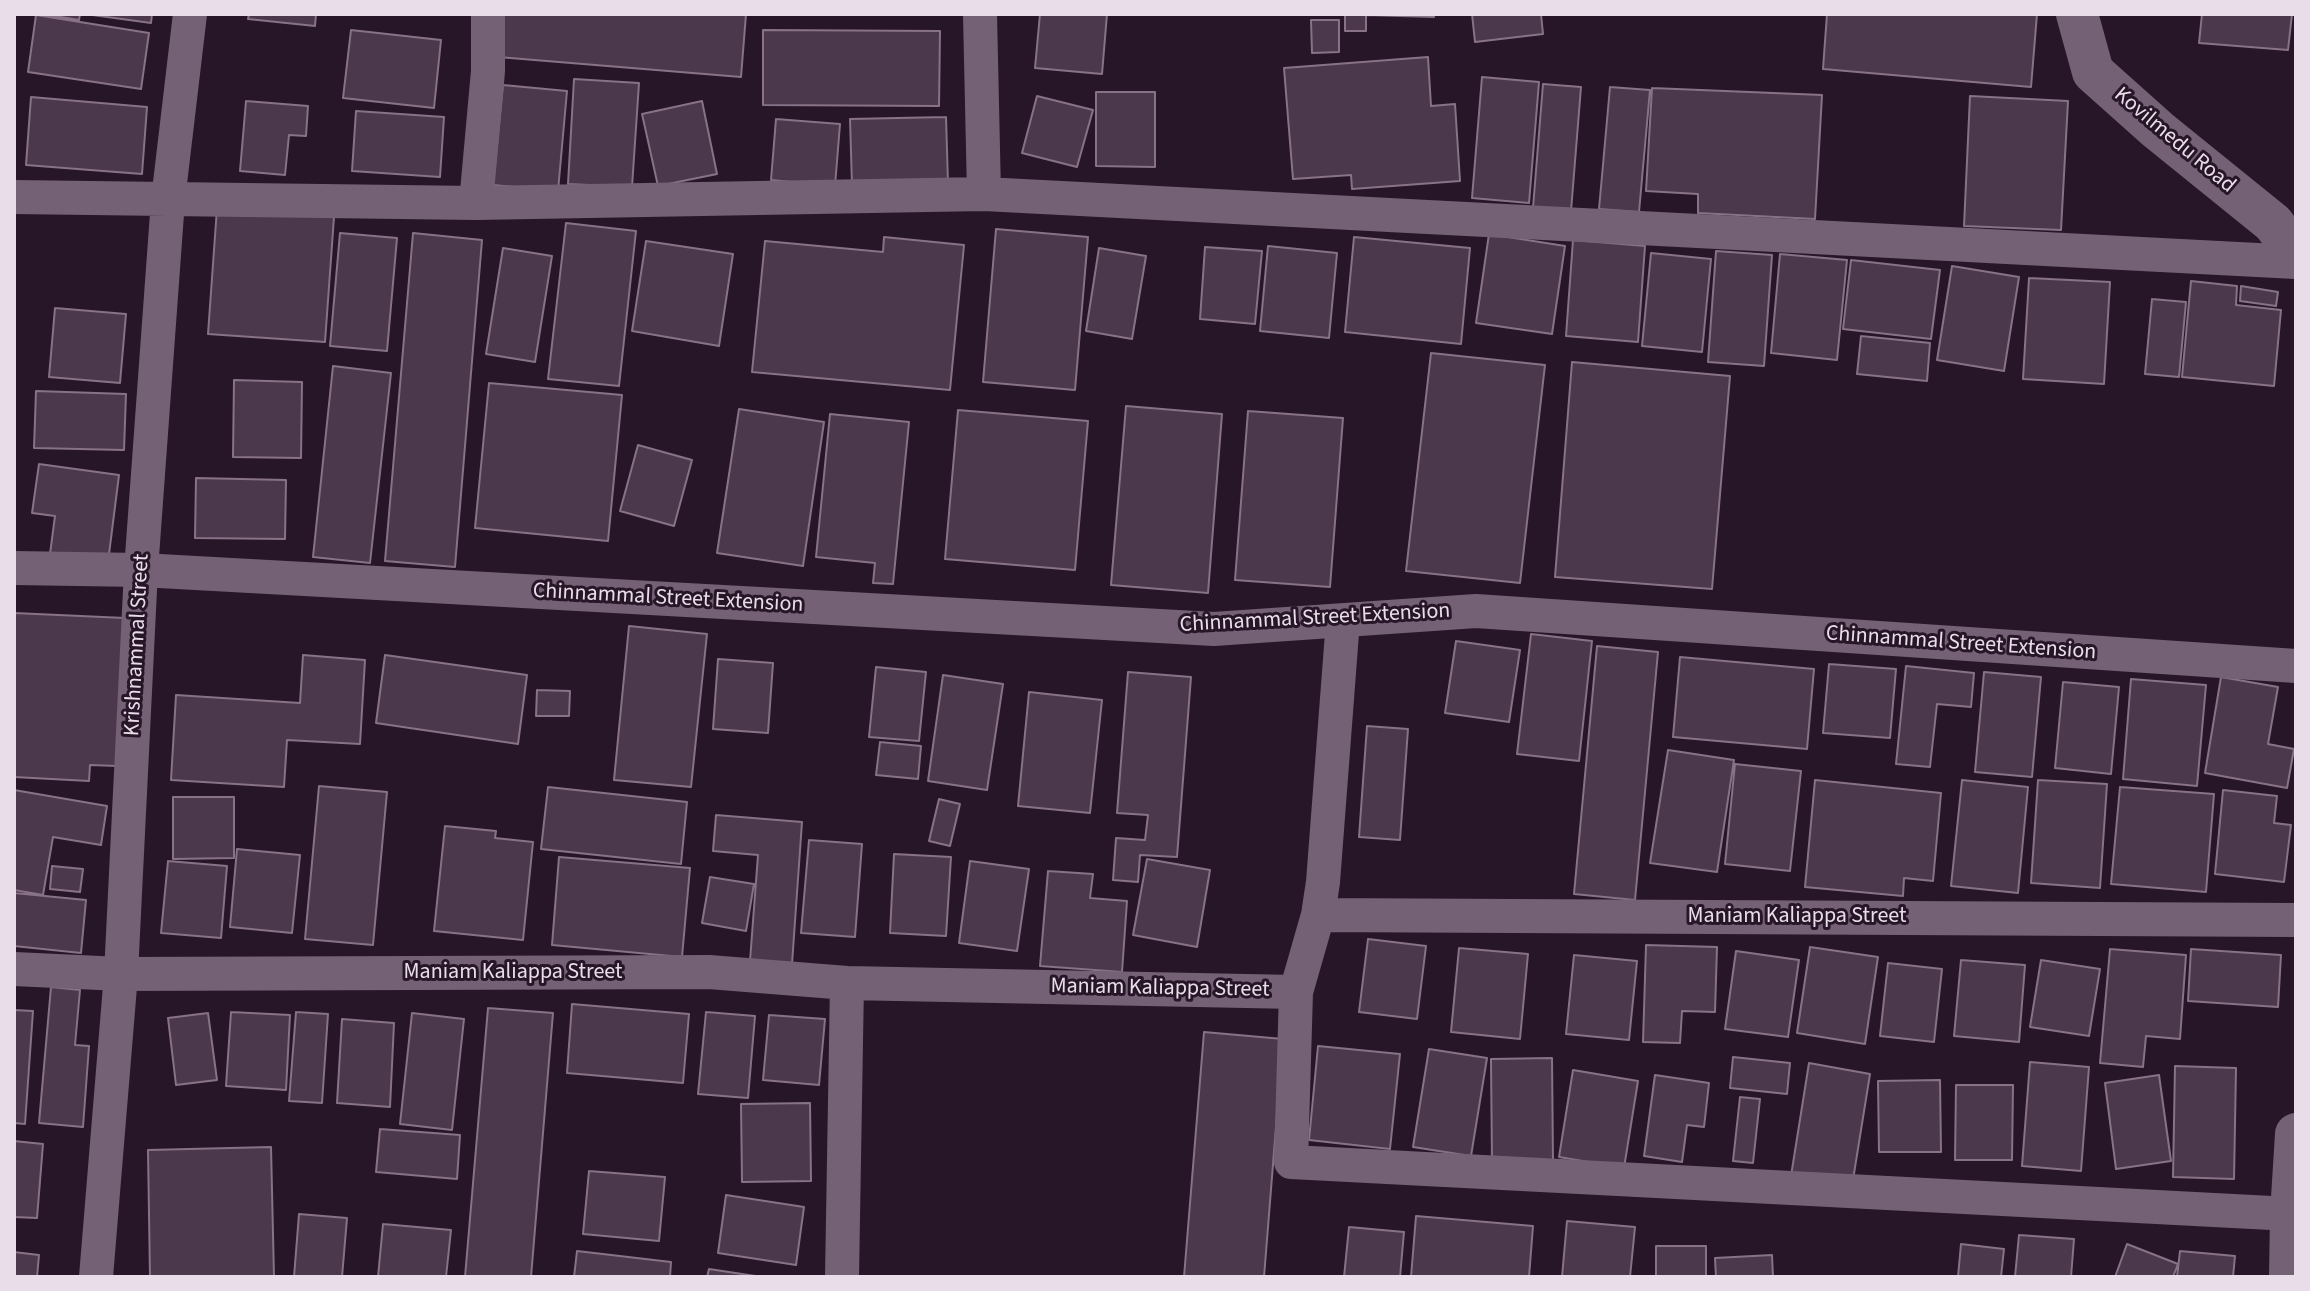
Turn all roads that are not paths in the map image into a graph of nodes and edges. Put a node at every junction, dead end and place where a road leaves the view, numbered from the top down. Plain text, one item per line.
1 (190, 14) edge
2 (488, 14) edge
3 (980, 14) edge
4 (2077, 14) edge
5 (984, 194) junction
6 (14, 197) edge
7 (168, 200) junction
8 (476, 203) junction
9 (2296, 253) edge
10 (2296, 262) edge
11 (14, 568) edge
12 (141, 570) junction
13 (1343, 620) junction
14 (2296, 666) edge
15 (1318, 915) junction
16 (2296, 920) edge
17 (14, 969) edge
18 (121, 974) junction
19 (847, 983) junction
20 (1296, 992) junction
21 (2296, 1134) edge
22 (2291, 1214) junction
23 (96, 1277) edge
24 (842, 1277) edge
25 (2290, 1277) edge

1 - 7 street, Krishnammal Street
2 - 8 street
3 - 5 street
4 - 9 street, Kovilmedu Road
5 - 8 street
5 - 10 street
6 - 7 street
7 - 8 street
7 - 12 street, Krishnammal Street
11 - 12 street, Chinnammal Street Extension
12 - 13 street, Chinnammal Street Extension
12 - 18 street, Krishnammal Street
13 - 14 street, Chinnammal Street Extension
13 - 15 street
15 - 16 street, Maniam Kaliappa Street
15 - 20 street, Maniam Kaliappa Street
17 - 18 street, Maniam Kaliappa Street
18 - 19 street, Maniam Kaliappa Street
18 - 23 street, Krishnammal Street
19 - 20 street, Maniam Kaliappa Street
19 - 24 street
20 - 22 street
21 - 22 street
22 - 25 street

